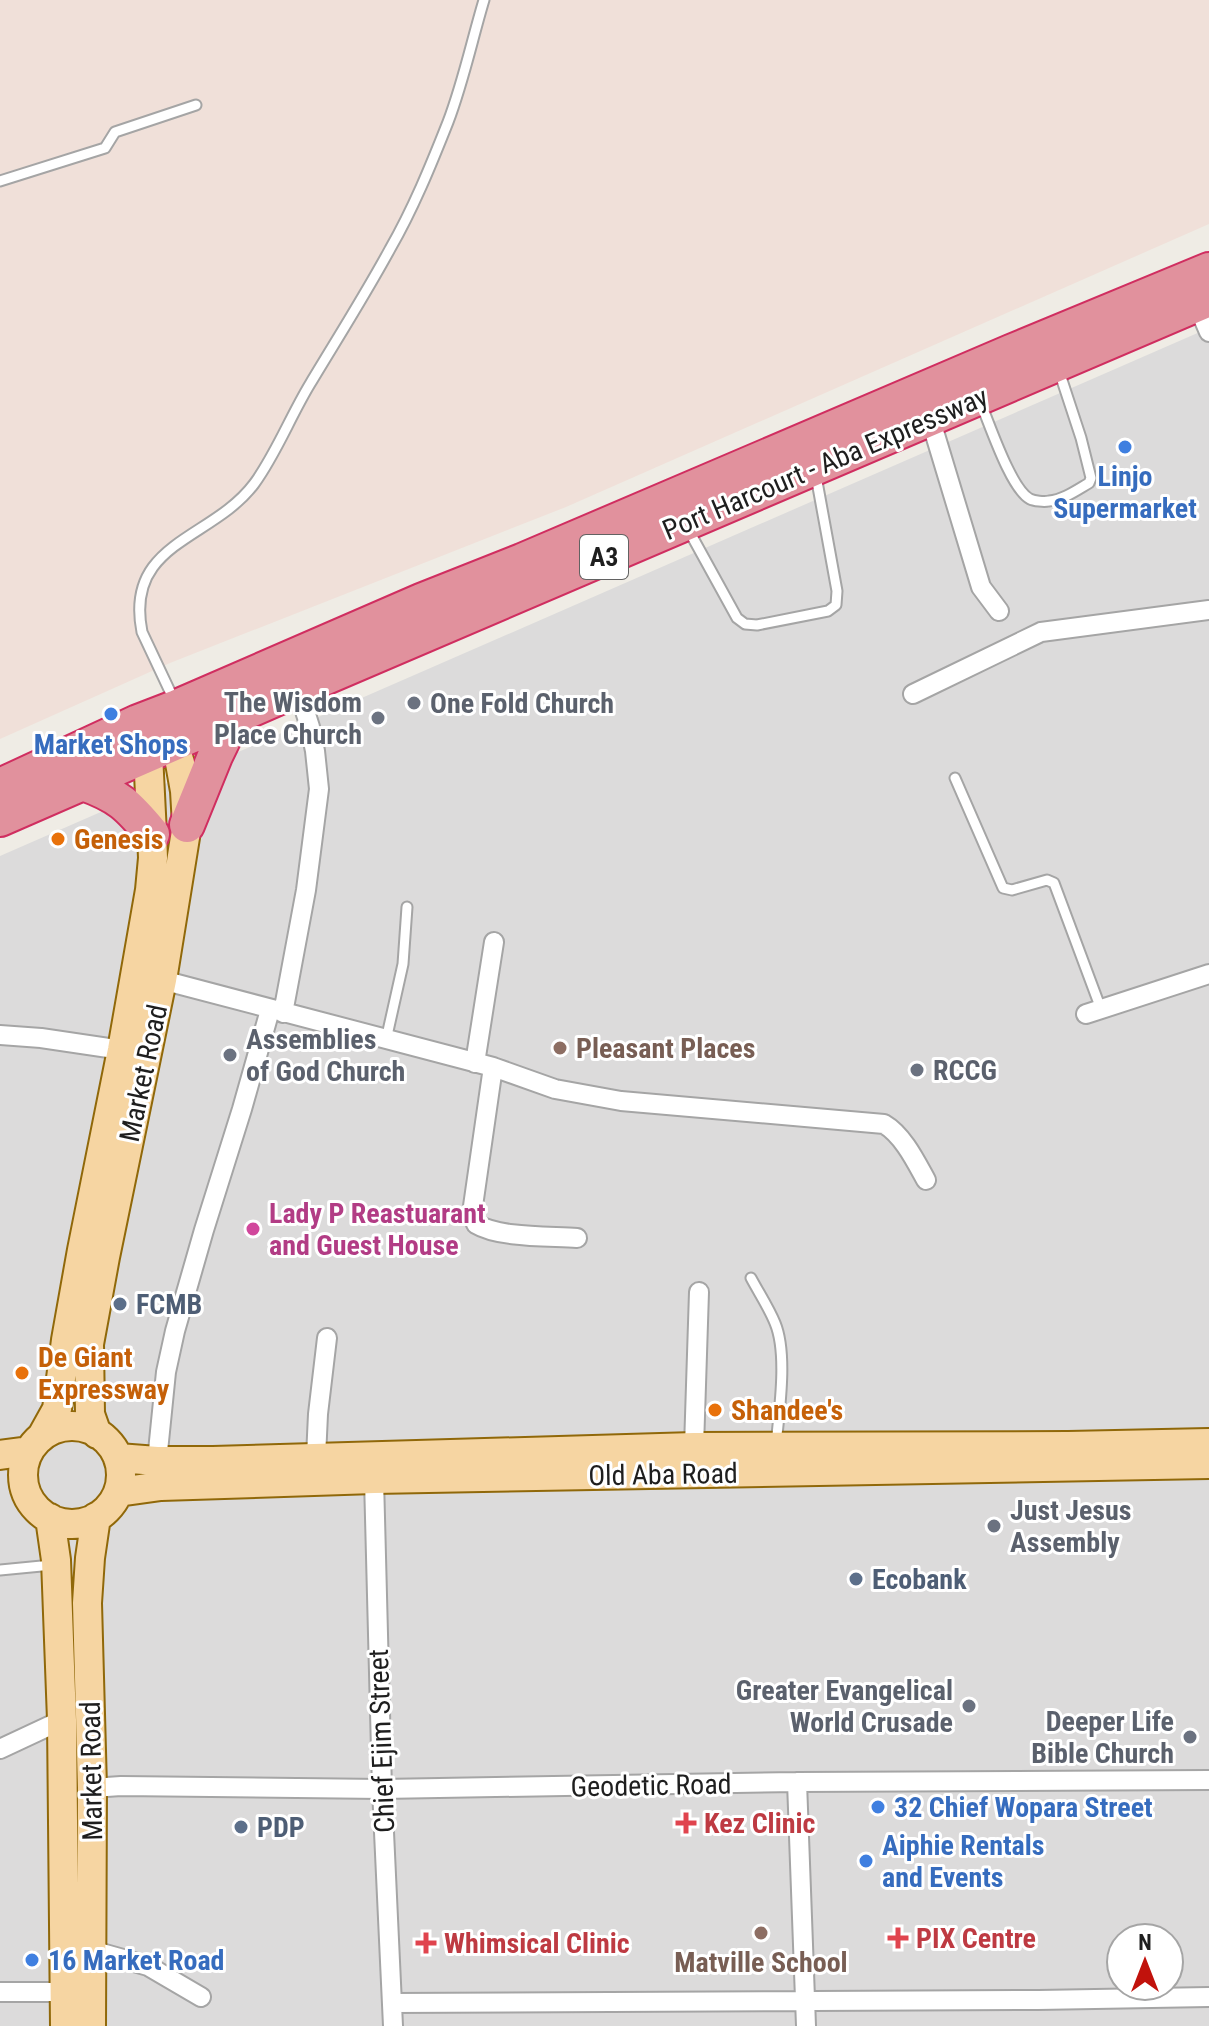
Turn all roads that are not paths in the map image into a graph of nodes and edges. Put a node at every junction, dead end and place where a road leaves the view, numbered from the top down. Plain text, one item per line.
1 (484, 0) edge
2 (196, 105) dead end
3 (0, 181) edge
4 (1209, 270) edge
5 (1205, 311) edge
6 (1056, 364) junction
7 (979, 397) junction
8 (930, 418) junction
9 (815, 467) junction
10 (685, 523) junction
11 (1209, 610) edge
12 (999, 611) dead end
13 (298, 689) junction
14 (913, 694) dead end
15 (234, 717) junction
16 (160, 728) junction
17 (955, 778) dead end
18 (83, 783) junction
19 (0, 786) edge
20 (0, 819) edge
21 (187, 825) junction
22 (152, 834) junction
23 (407, 907) dead end
24 (494, 942) dead end
25 (1209, 974) edge
26 (162, 980) junction
27 (277, 1012) junction
28 (1094, 1012) joint
29 (0, 1035) edge
30 (386, 1040) junction
31 (122, 1050) junction
32 (484, 1065) junction
33 (926, 1180) dead end
34 (577, 1238) dead end
35 (751, 1278) dead end
36 (699, 1292) dead end
37 (327, 1338) dead end
38 (97, 1434) junction
39 (1209, 1443) edge
40 (35, 1444) junction
41 (694, 1447) junction
42 (776, 1448) junction
43 (0, 1455) edge
44 (316, 1457) junction
45 (118, 1458) junction
46 (157, 1461) junction
47 (1209, 1464) edge
48 (374, 1479) junction
49 (0, 1488) edge
50 (118, 1492) junction
51 (39, 1509) junction
52 (96, 1517) junction
53 (56, 1564) junction
54 (0, 1570) edge
55 (62, 1720) junction
56 (0, 1749) edge
57 (1209, 1780) edge
58 (797, 1782) junction
59 (92, 1788) junction
60 (382, 1789) junction
61 (91, 1950) junction
62 (0, 1992) edge
63 (65, 1992) junction
64 (201, 1997) dead end
65 (1209, 1997) edge
66 (804, 2001) junction
67 (392, 2003) junction
68 (65, 2026) edge
69 (91, 2026) edge
70 (393, 2026) edge
71 (806, 2026) edge

1 - 16 lane
2 - 3 lane
4 - 16 highway, Port Harcourt - Aba Expressway / A3
5 - 6 highway, Port Harcourt - Aba Expressway / A3
6 - 7 highway, Port Harcourt - Aba Expressway / A3
6 - 7 lane
7 - 8 highway, Port Harcourt - Aba Expressway / A3
8 - 9 highway, Port Harcourt - Aba Expressway / A3
8 - 12 street
9 - 10 highway, Port Harcourt - Aba Expressway / A3
9 - 10 lane
10 - 13 highway, Port Harcourt - Aba Expressway / A3
11 - 14 street
13 - 15 highway, Port Harcourt - Aba Expressway / A3
13 - 27 street
15 - 16 highway, Port Harcourt - Aba Expressway / A3
15 - 21 highway
16 - 18 highway, Port Harcourt - Aba Expressway / A3
16 - 19 highway, Port Harcourt - Aba Expressway / A3
16 - 21 main road, Market Road
16 - 22 main road, Market Road
17 - 28 lane
18 - 20 highway, Port Harcourt - Aba Expressway / A3
18 - 22 highway
21 - 26 main road, Market Road
22 - 31 main road, Market Road
23 - 30 lane
24 - 32 street
25 - 28 street
26 - 27 street
26 - 38 main road, Market Road
27 - 30 street
27 - 46 street
29 - 31 street
30 - 32 street
31 - 40 main road, Market Road
32 - 33 street
32 - 34 street
35 - 42 lane
36 - 41 street
37 - 44 street
38 - 40 main road
38 - 45 main road
39 - 42 main road, Old Aba Road
40 - 43 main road
40 - 51 main road
41 - 42 main road, Old Aba Road
41 - 44 main road, Old Aba Road
44 - 46 main road, Old Aba Road
45 - 46 main road, Old Aba Road
45 - 50 main road
47 - 48 main road, Old Aba Road
48 - 50 main road, Old Aba Road
48 - 60 street, Chief Ejim Street
49 - 51 main road
50 - 52 main road
51 - 52 main road
51 - 53 main road, Market Road
52 - 59 main road, Market Road
53 - 54 lane
53 - 55 main road, Market Road
55 - 56 street
55 - 63 main road, Market Road
57 - 58 street, Geodetic Road
58 - 60 street, Geodetic Road
58 - 66 street
59 - 60 street, Geodetic Road
59 - 61 main road, Market Road
60 - 67 street, Chief Ejim Street
61 - 64 street
61 - 69 main road, Market Road
62 - 63 street
63 - 68 main road, Market Road
65 - 66 street
66 - 67 street
66 - 71 street
67 - 70 street, Chief Ejim Street

